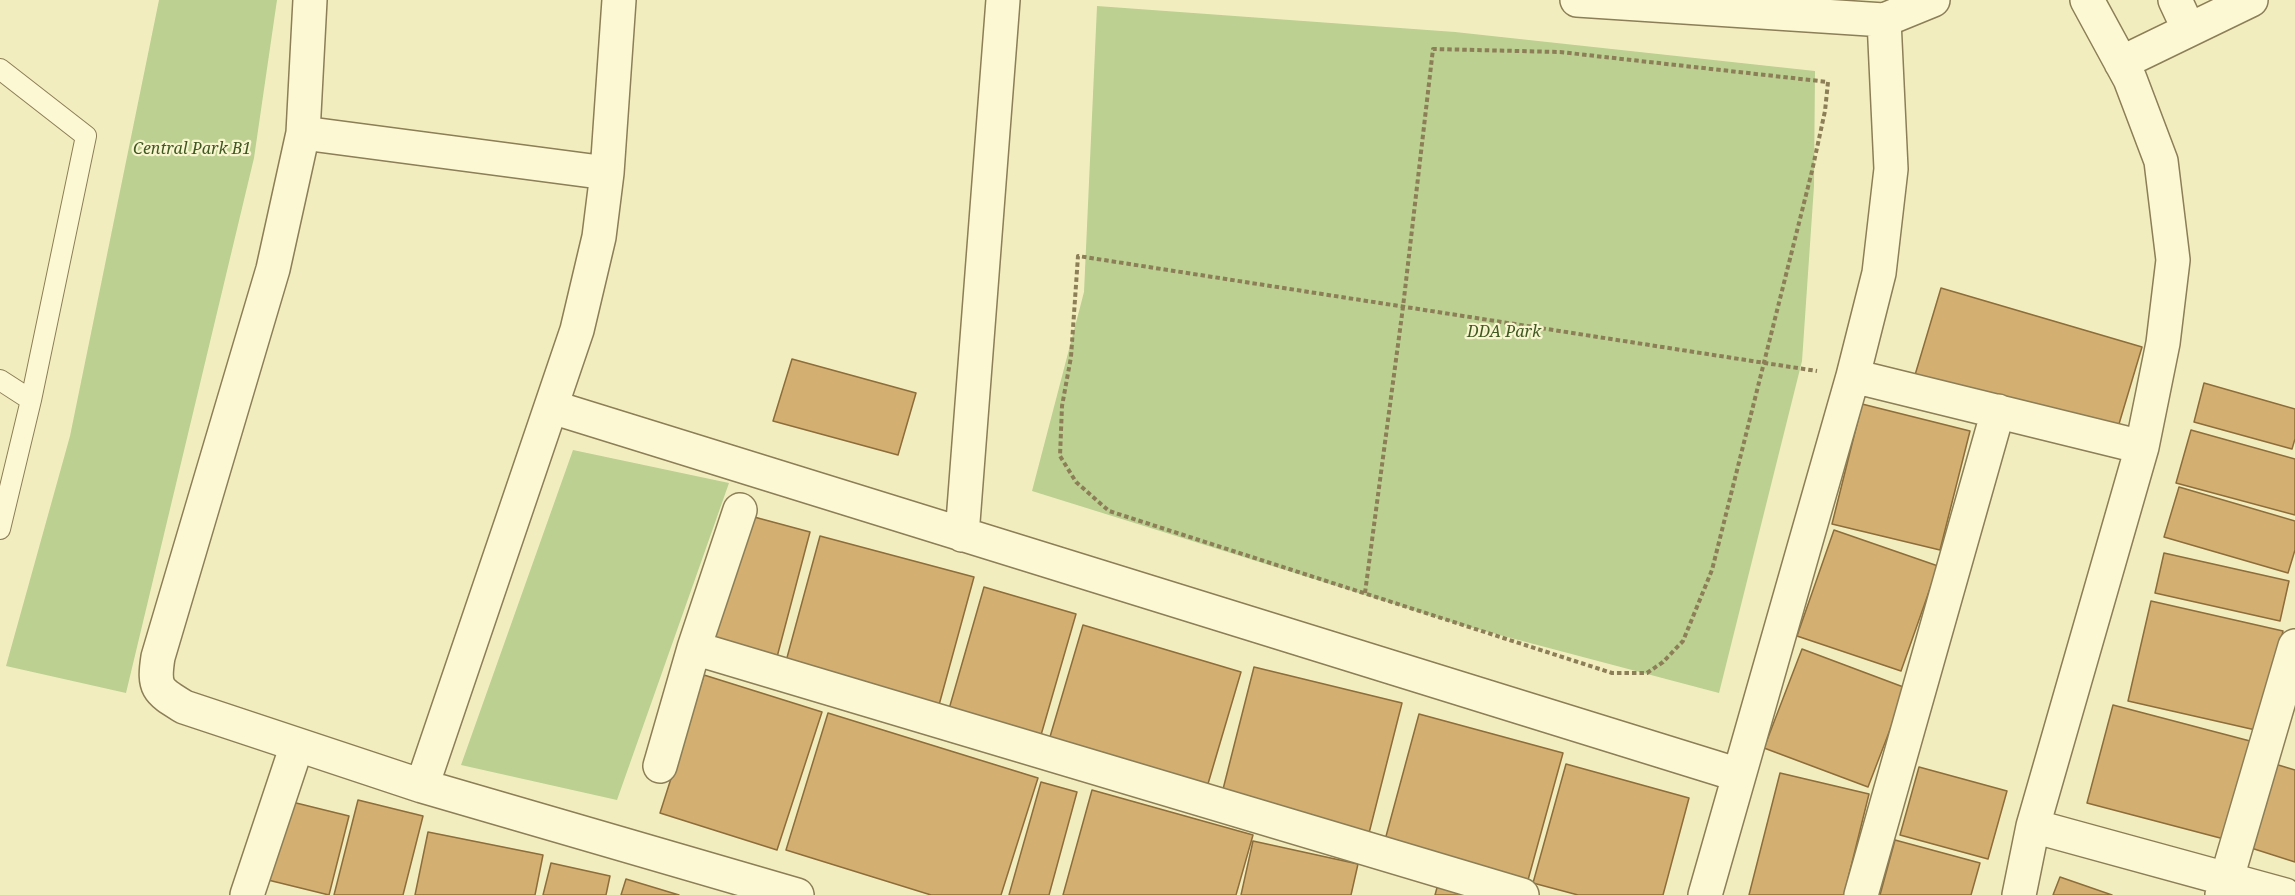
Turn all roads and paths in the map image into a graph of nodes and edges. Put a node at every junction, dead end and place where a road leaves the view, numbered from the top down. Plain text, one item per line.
1 (310, 0) edge
2 (619, 0) edge
3 (1003, 0) edge
4 (1577, 0) edge
5 (1933, 0) edge
6 (2087, 0) edge
7 (2175, 0) edge
8 (2251, 0) edge
9 (1884, 20) junction
10 (2189, 30) junction
11 (2121, 63) junction
12 (0, 69) edge
13 (303, 133) junction
14 (607, 173) junction
15 (1403, 307) junction
16 (1766, 363) junction
17 (1853, 376) junction
18 (0, 380) edge
19 (31, 400) junction
20 (552, 408) junction
21 (1998, 411) junction
22 (2142, 447) junction
23 (740, 510) dead end
24 (0, 529) edge
25 (962, 535) junction
26 (1365, 593) junction
27 (2295, 646) edge
28 (694, 648) junction
29 (297, 745) junction
30 (660, 766) dead end
31 (1739, 775) junction
32 (422, 786) junction
33 (2033, 826) junction
34 (2225, 887) edge
35 (247, 895) edge
36 (797, 895) edge
37 (1522, 895) edge
38 (1705, 895) edge
39 (1862, 895) edge
40 (2019, 895) edge
41 (2285, 895) edge

1 - 13 street
2 - 14 street
3 - 25 street
4 - 9 street
5 - 9 street
6 - 11 street
7 - 10 street
8 - 10 street
9 - 17 street
10 - 11 street
11 - 22 street
12 - 19 lane
13 - 14 street
13 - 29 street
14 - 20 street
15 - 16 path
15 - 16 path
15 - 26 path
15 - 26 path
16 - 17 path
16 - 26 path
17 - 21 street
17 - 31 street
18 - 19 lane
19 - 24 lane
20 - 25 street
20 - 32 street
21 - 22 street
21 - 39 street
22 - 33 street
23 - 28 street
25 - 31 street
27 - 34 street
28 - 30 street
28 - 37 street
29 - 32 street
29 - 35 street
31 - 38 street
32 - 36 street
33 - 34 street
33 - 40 street
34 - 41 street

